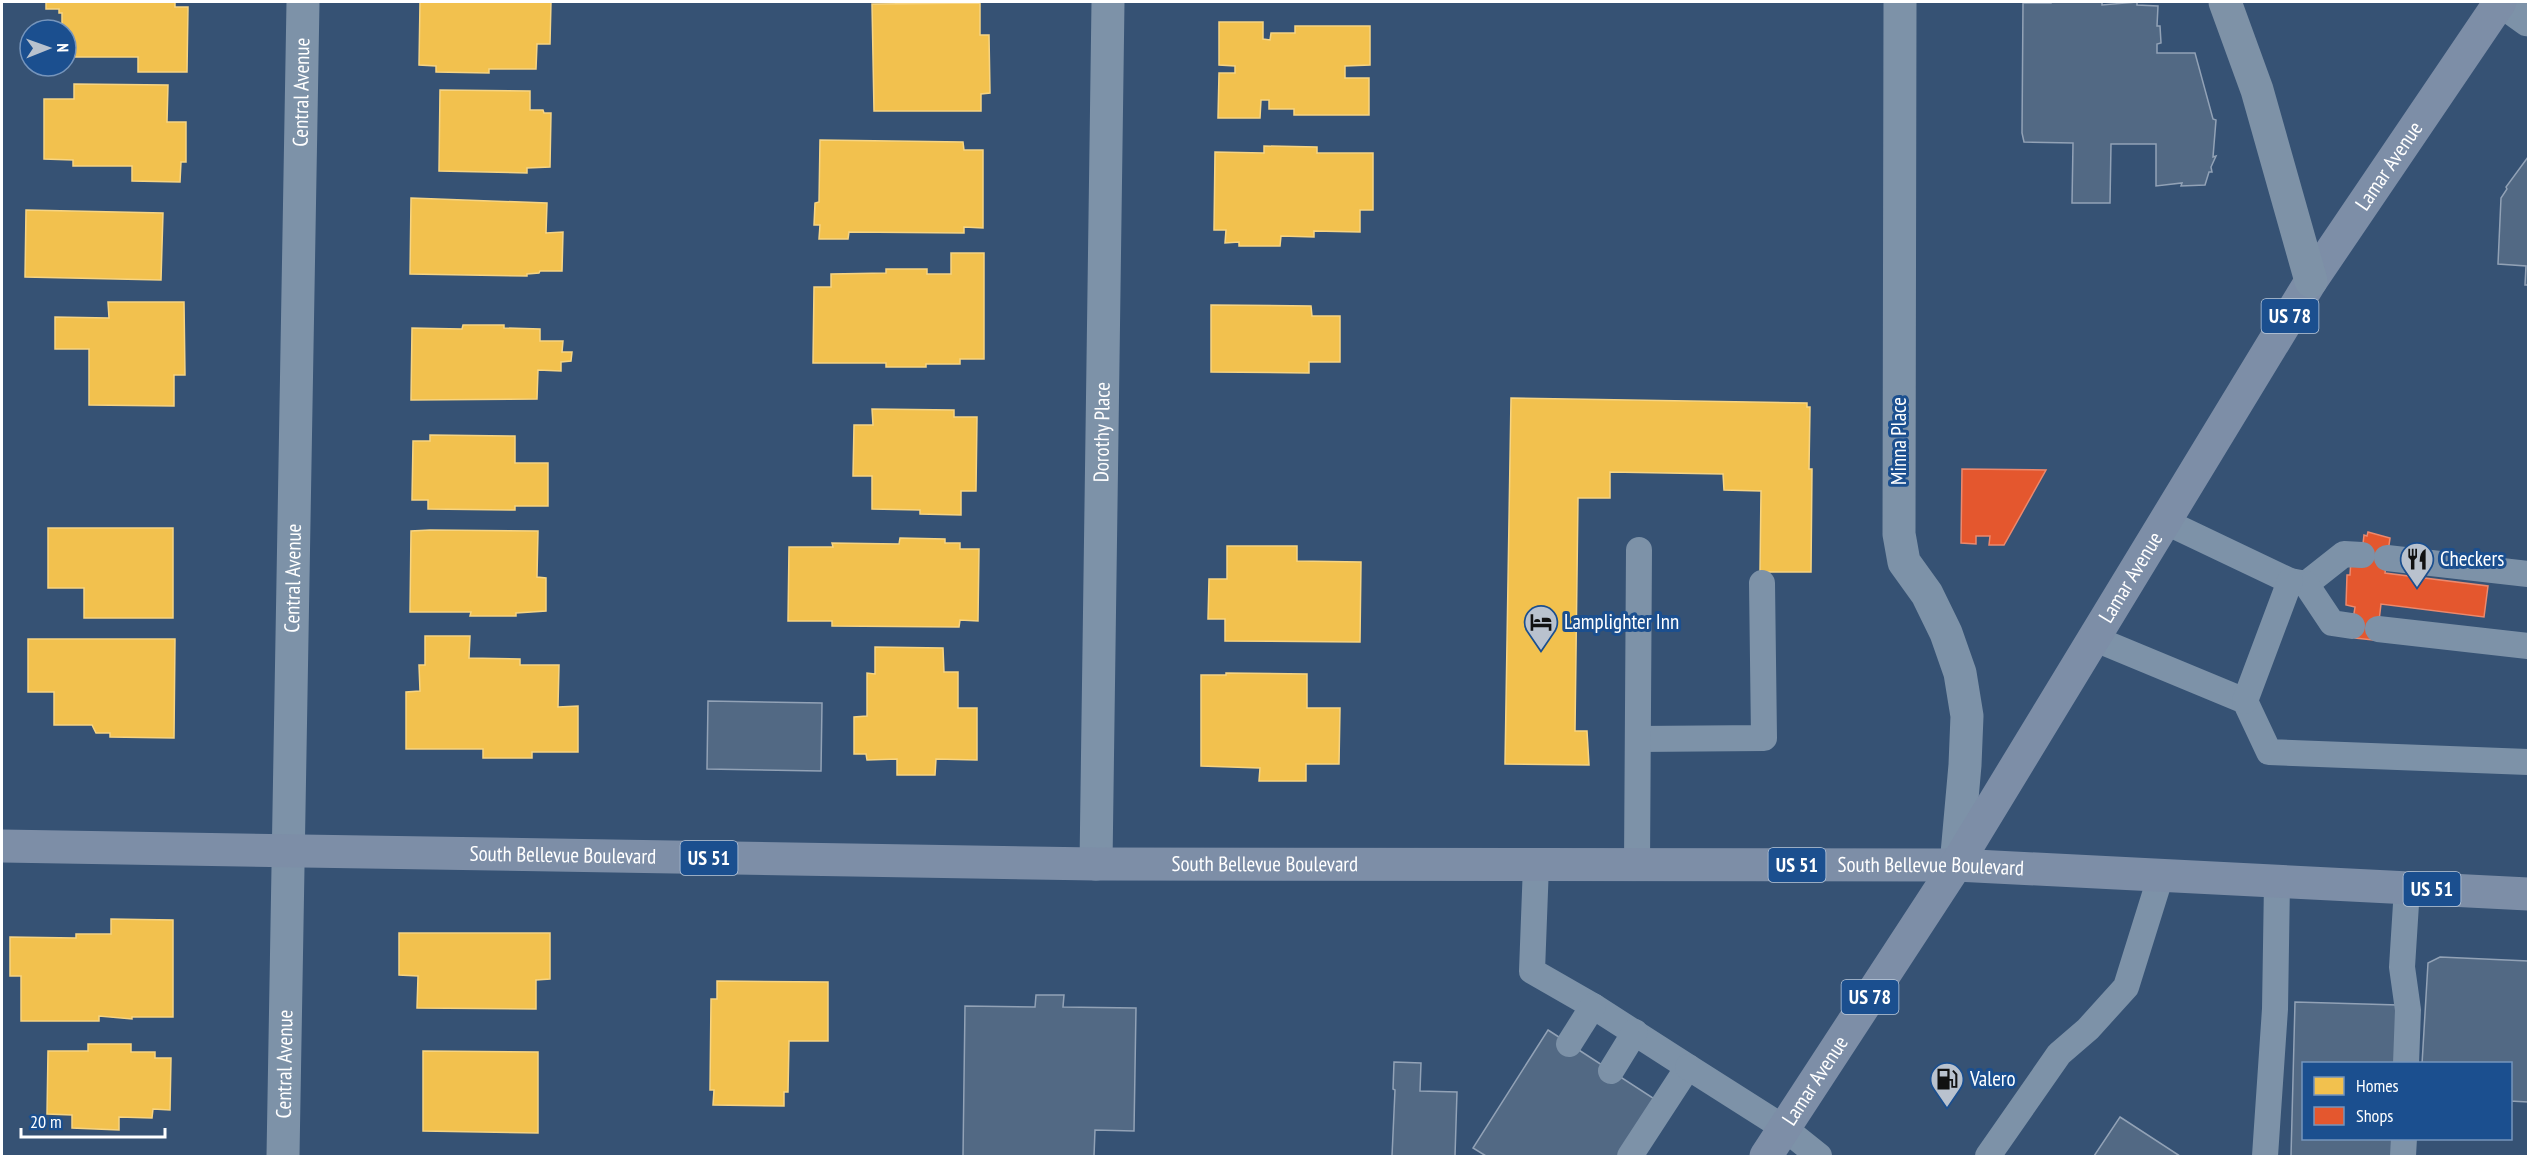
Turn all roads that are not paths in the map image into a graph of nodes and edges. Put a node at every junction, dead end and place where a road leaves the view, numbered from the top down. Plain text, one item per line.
1 (303, 2) edge
2 (1108, 2) edge
3 (1900, 2) edge
4 (2225, 2) edge
5 (2501, 2) edge
6 (2529, 20) edge
7 (2311, 280) junction
8 (2166, 522) junction
9 (1639, 550) dead end
10 (2362, 555) dead end
11 (2387, 558) dead end
12 (2529, 574) edge
13 (2298, 582) junction
14 (1762, 583) dead end
15 (2352, 626) dead end
16 (2378, 629) dead end
17 (2093, 638) junction
18 (2529, 646) edge
19 (2245, 702) junction
20 (1638, 739) junction
21 (2529, 762) edge
22 (2, 846) edge
23 (289, 852) junction
24 (1096, 864) junction
25 (1536, 864) junction
26 (1637, 865) junction
27 (1956, 865) junction
28 (2161, 875) junction
29 (2277, 882) junction
30 (2407, 888) junction
31 (2529, 894) edge
32 (1593, 1006) junction
33 (1635, 1032) junction
34 (1569, 1044) dead end
35 (2406, 1062) edge
36 (1688, 1067) junction
37 (1611, 1071) dead end
38 (1784, 1128) junction
39 (2404, 1140) edge
40 (283, 1156) edge
41 (1630, 1156) edge
42 (1766, 1156) edge
43 (1820, 1156) edge
44 (1989, 1156) edge
45 (2265, 1156) edge
46 (2403, 1156) edge

1 - 23 street, Central Avenue
2 - 24 street, Dorothy Place
3 - 27 street, Minna Place
4 - 7 highway
5 - 6 street
5 - 7 main road, Lamar Avenue / US 78
7 - 8 main road, Lamar Avenue / US 78
8 - 13 lane
8 - 17 main road, Lamar Avenue / US 78
9 - 20 lane
10 - 13 lane
11 - 12 lane
13 - 15 lane
13 - 19 lane
14 - 20 lane
16 - 18 lane
17 - 19 lane
17 - 27 main road, Lamar Avenue / US 78
19 - 21 lane
20 - 26 lane
22 - 23 main road, South Bellevue Boulevard / US 51
23 - 24 main road, South Bellevue Boulevard / US 51
23 - 40 street, Central Avenue
24 - 25 main road, South Bellevue Boulevard / US 51
25 - 26 main road, South Bellevue Boulevard / US 51
25 - 32 lane
26 - 27 main road, South Bellevue Boulevard / US 51
27 - 28 main road, South Bellevue Boulevard / US 51
27 - 38 main road, Lamar Avenue / US 78
28 - 29 main road, South Bellevue Boulevard / US 51
28 - 44 lane
29 - 30 main road, South Bellevue Boulevard / US 51
29 - 45 lane
30 - 31 main road, South Bellevue Boulevard / US 51
30 - 35 lane
32 - 33 lane
32 - 34 lane
33 - 36 lane
33 - 37 lane
36 - 38 lane
36 - 41 lane
38 - 42 main road, Lamar Avenue / US 78
38 - 43 lane
39 - 46 lane

